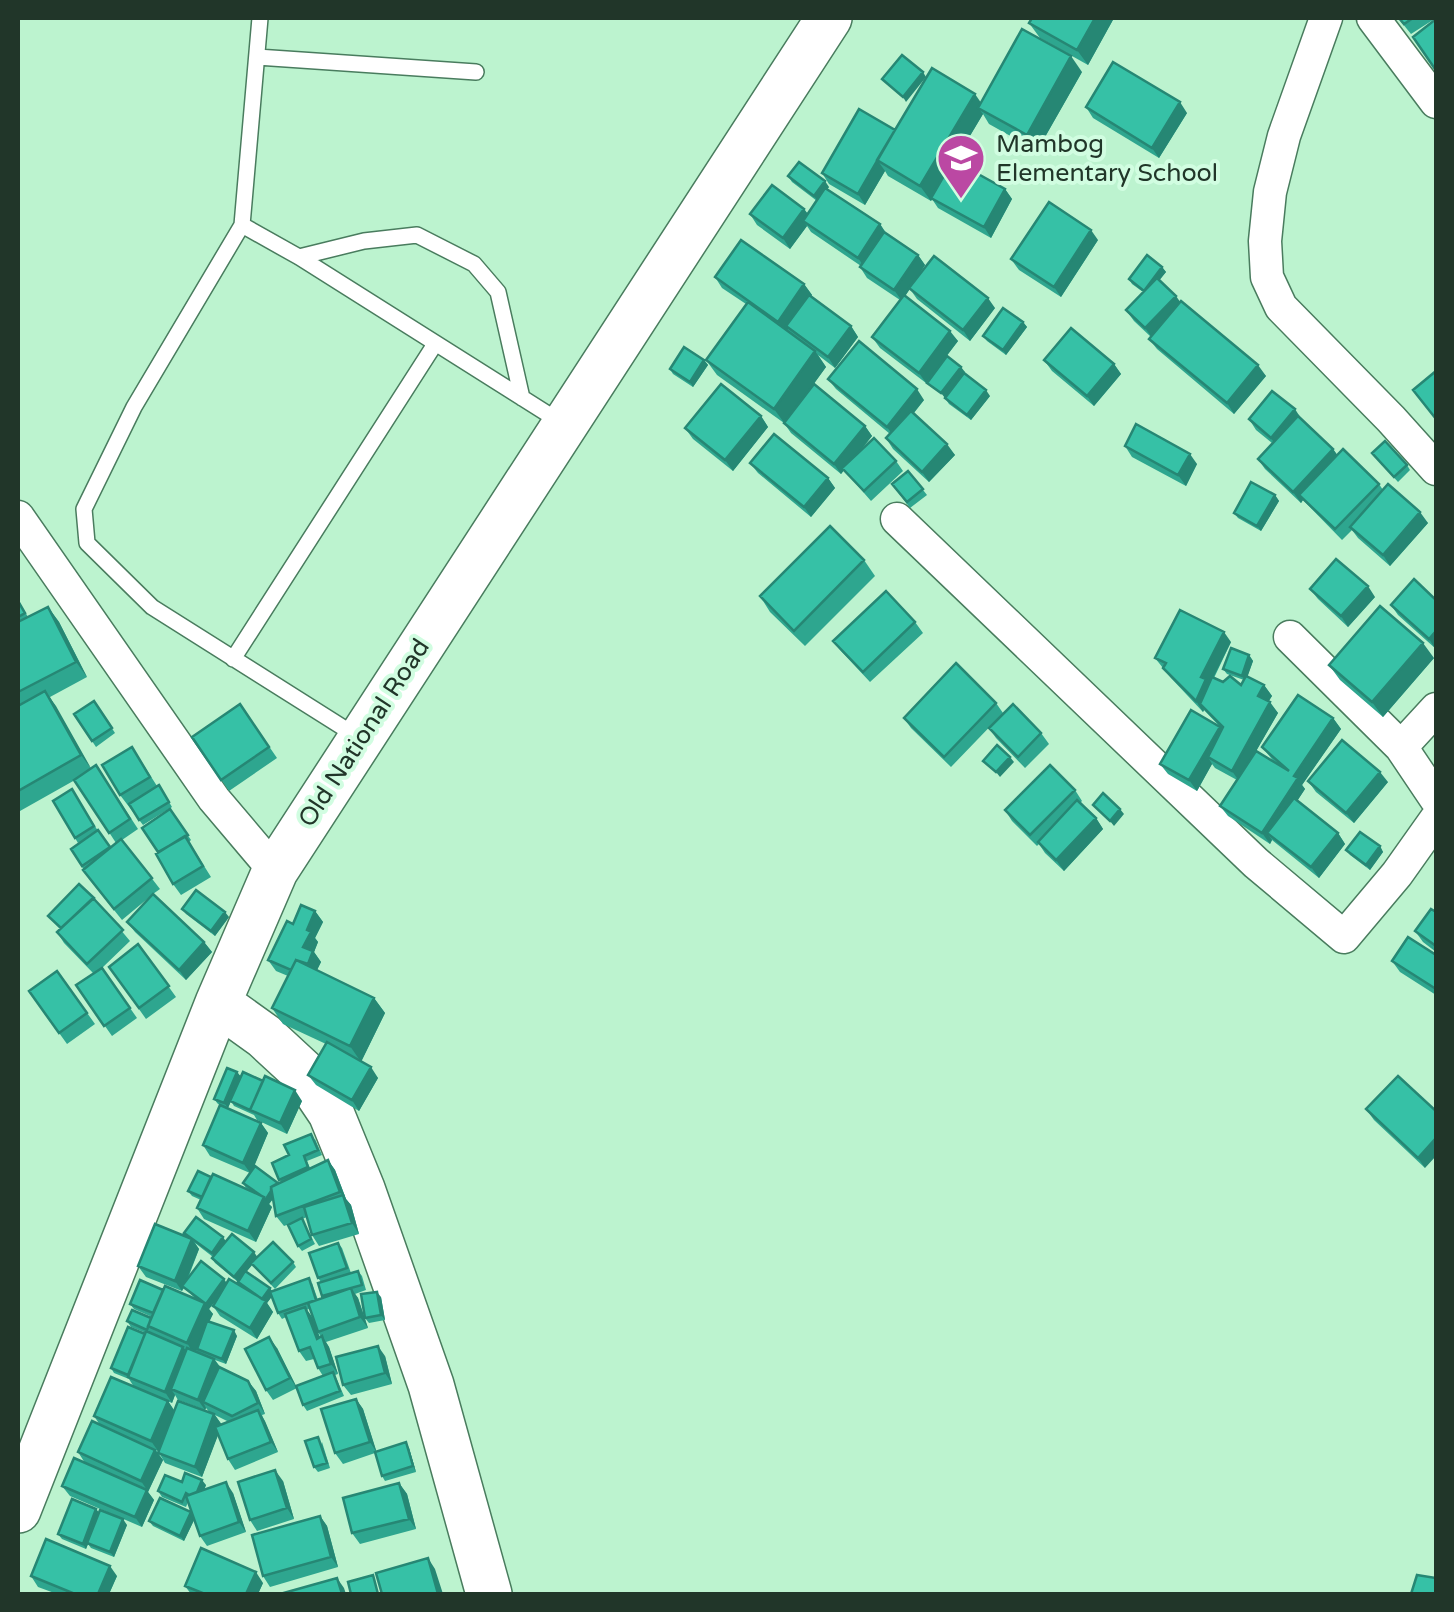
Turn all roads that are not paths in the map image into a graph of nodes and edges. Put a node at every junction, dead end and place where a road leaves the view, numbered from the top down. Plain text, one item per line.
1 (260, 18) edge
2 (829, 18) edge
3 (1326, 18) edge
4 (1374, 18) edge
5 (257, 57) junction
6 (476, 72) dead end
7 (1436, 102) edge
8 (242, 224) junction
9 (299, 258) junction
10 (435, 344) junction
11 (522, 398) junction
12 (565, 424) junction
13 (1436, 470) edge
14 (18, 517) edge
15 (898, 518) dead end
16 (1290, 637) dead end
17 (233, 659) junction
18 (1436, 709) edge
19 (361, 739) junction
20 (1401, 747) junction
21 (1436, 798) edge
22 (1436, 819) edge
23 (275, 872) junction
24 (218, 1002) junction
25 (18, 1510) edge
26 (489, 1594) edge

1 - 5 lane
2 - 12 main road, Old National Road
3 - 13 street
4 - 7 street
5 - 6 lane
5 - 8 lane
8 - 9 lane
8 - 17 lane
9 - 10 lane
9 - 11 lane
10 - 11 lane
10 - 17 lane
11 - 12 lane
12 - 19 main road, Old National Road
14 - 23 street
15 - 22 street
16 - 20 street
17 - 19 lane
18 - 20 street
19 - 23 main road, Old National Road
20 - 21 street
23 - 24 main road, Old National Road
24 - 25 main road, Old National Road
24 - 26 main road

